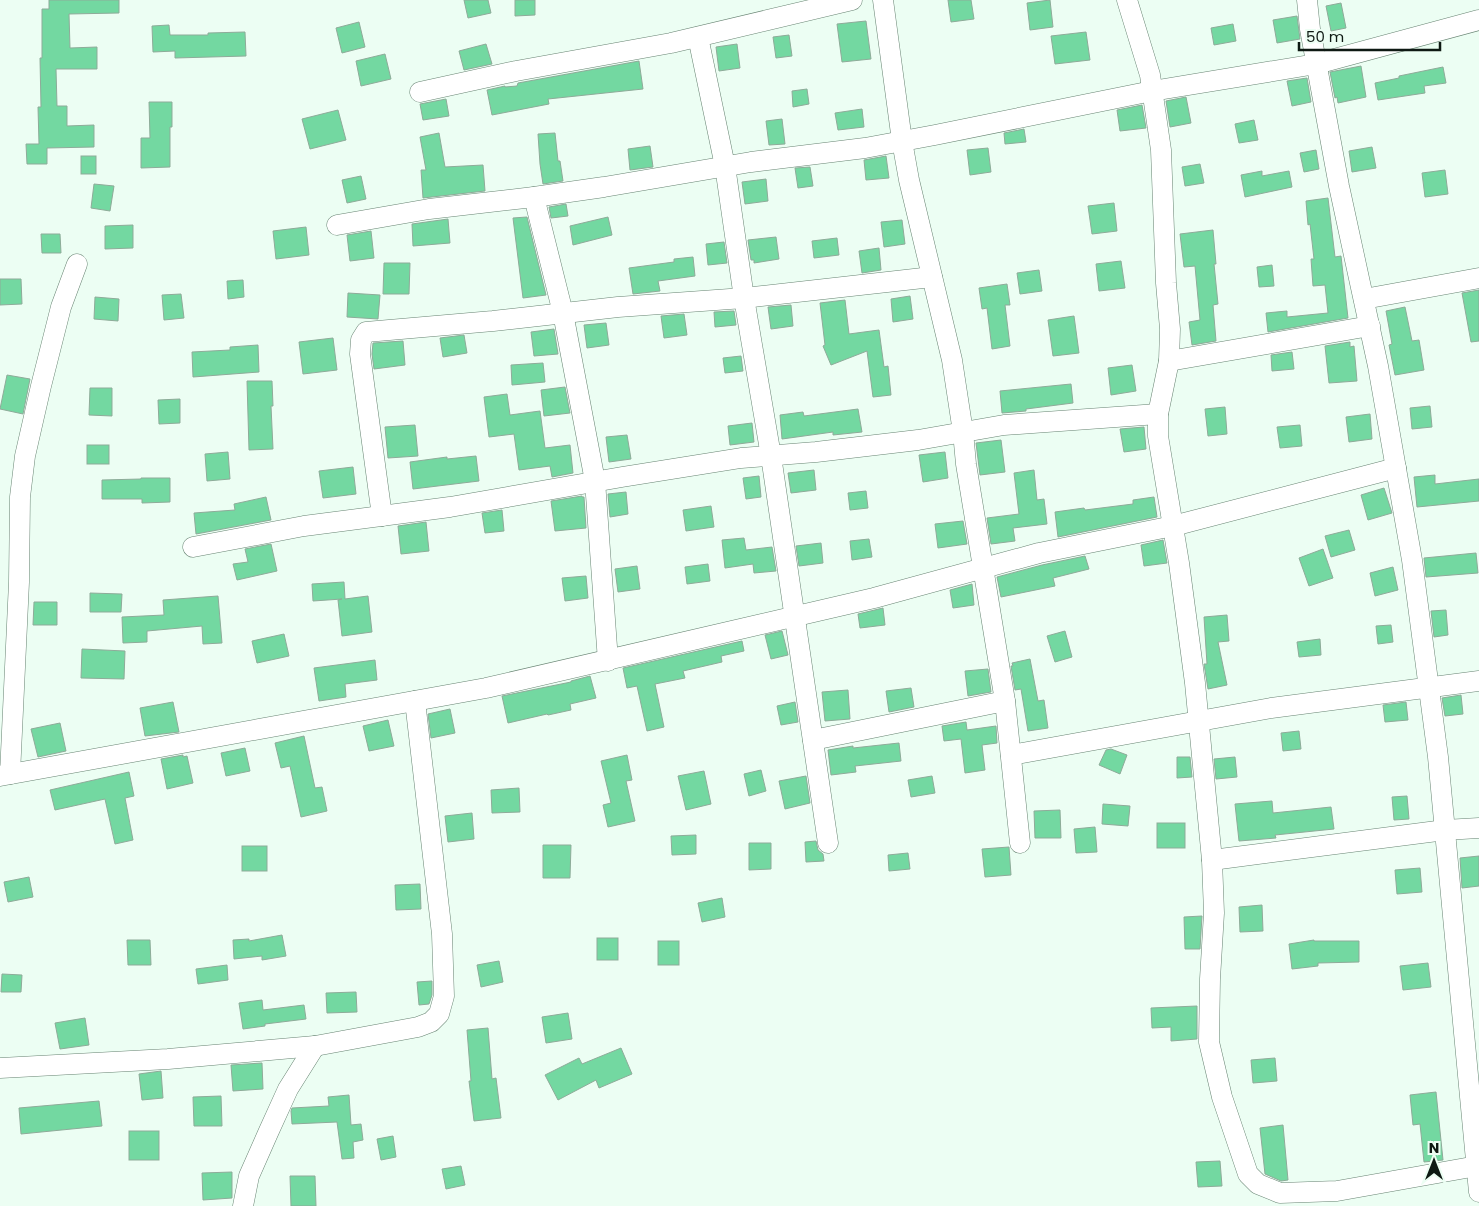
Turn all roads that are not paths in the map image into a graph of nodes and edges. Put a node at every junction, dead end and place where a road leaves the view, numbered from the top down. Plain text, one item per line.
1 (852, 0) edge
2 (883, 0) edge
3 (1127, 0) edge
4 (1307, 0) edge
5 (1479, 20) edge
6 (698, 37) junction
7 (1316, 64) junction
8 (1152, 91) junction
9 (420, 92) dead end
10 (902, 141) junction
11 (725, 166) junction
12 (534, 197) junction
13 (337, 225) dead end
14 (76, 264) dead end
15 (932, 277) junction
16 (1479, 278) edge
17 (744, 298) junction
18 (1364, 300) junction
19 (563, 313) junction
20 (1370, 326) junction
21 (1169, 361) junction
22 (1158, 414) junction
23 (963, 432) junction
24 (771, 456) junction
25 (1396, 468) junction
26 (595, 481) junction
27 (382, 516) junction
28 (1173, 526) junction
29 (193, 547) dead end
30 (984, 568) junction
31 (795, 616) junction
32 (608, 661) junction
33 (1479, 681) edge
34 (1428, 687) junction
35 (415, 701) junction
36 (1005, 701) junction
37 (1198, 720) junction
38 (813, 740) junction
39 (1011, 755) junction
40 (5, 775) edge
41 (1479, 828) edge
42 (1445, 830) junction
43 (1020, 842) dead end
44 (828, 843) dead end
45 (1212, 860) junction
46 (316, 1046) junction
47 (0, 1068) edge
48 (1477, 1166) junction
49 (1479, 1192) edge
50 (243, 1206) edge

1 - 6 street
2 - 10 street
3 - 8 street
4 - 7 street
5 - 7 street
6 - 9 street
6 - 11 street
7 - 8 street
7 - 18 street
8 - 10 street
8 - 21 street
10 - 11 street
10 - 15 street
11 - 12 street
11 - 17 street
12 - 13 street
12 - 19 street
14 - 40 street
15 - 17 street
15 - 23 street
16 - 18 street
17 - 19 street
17 - 24 street
18 - 20 street
19 - 26 street
19 - 27 street
20 - 21 street
20 - 25 street
21 - 22 street
22 - 23 street
22 - 28 street
23 - 24 street
23 - 30 street
24 - 26 street
24 - 31 street
25 - 28 street
25 - 34 street
26 - 27 street
26 - 32 street
27 - 29 street
28 - 30 street
28 - 37 street
30 - 31 street
30 - 36 street
31 - 32 street
31 - 38 street
32 - 35 street
33 - 34 street
34 - 37 street
34 - 42 street
35 - 40 street
35 - 46 street
36 - 38 street
36 - 39 street
37 - 39 street
37 - 45 street
38 - 44 street
39 - 43 street
41 - 42 street
42 - 45 street
42 - 48 street
45 - 48 street
46 - 47 street
46 - 50 street
48 - 49 street

